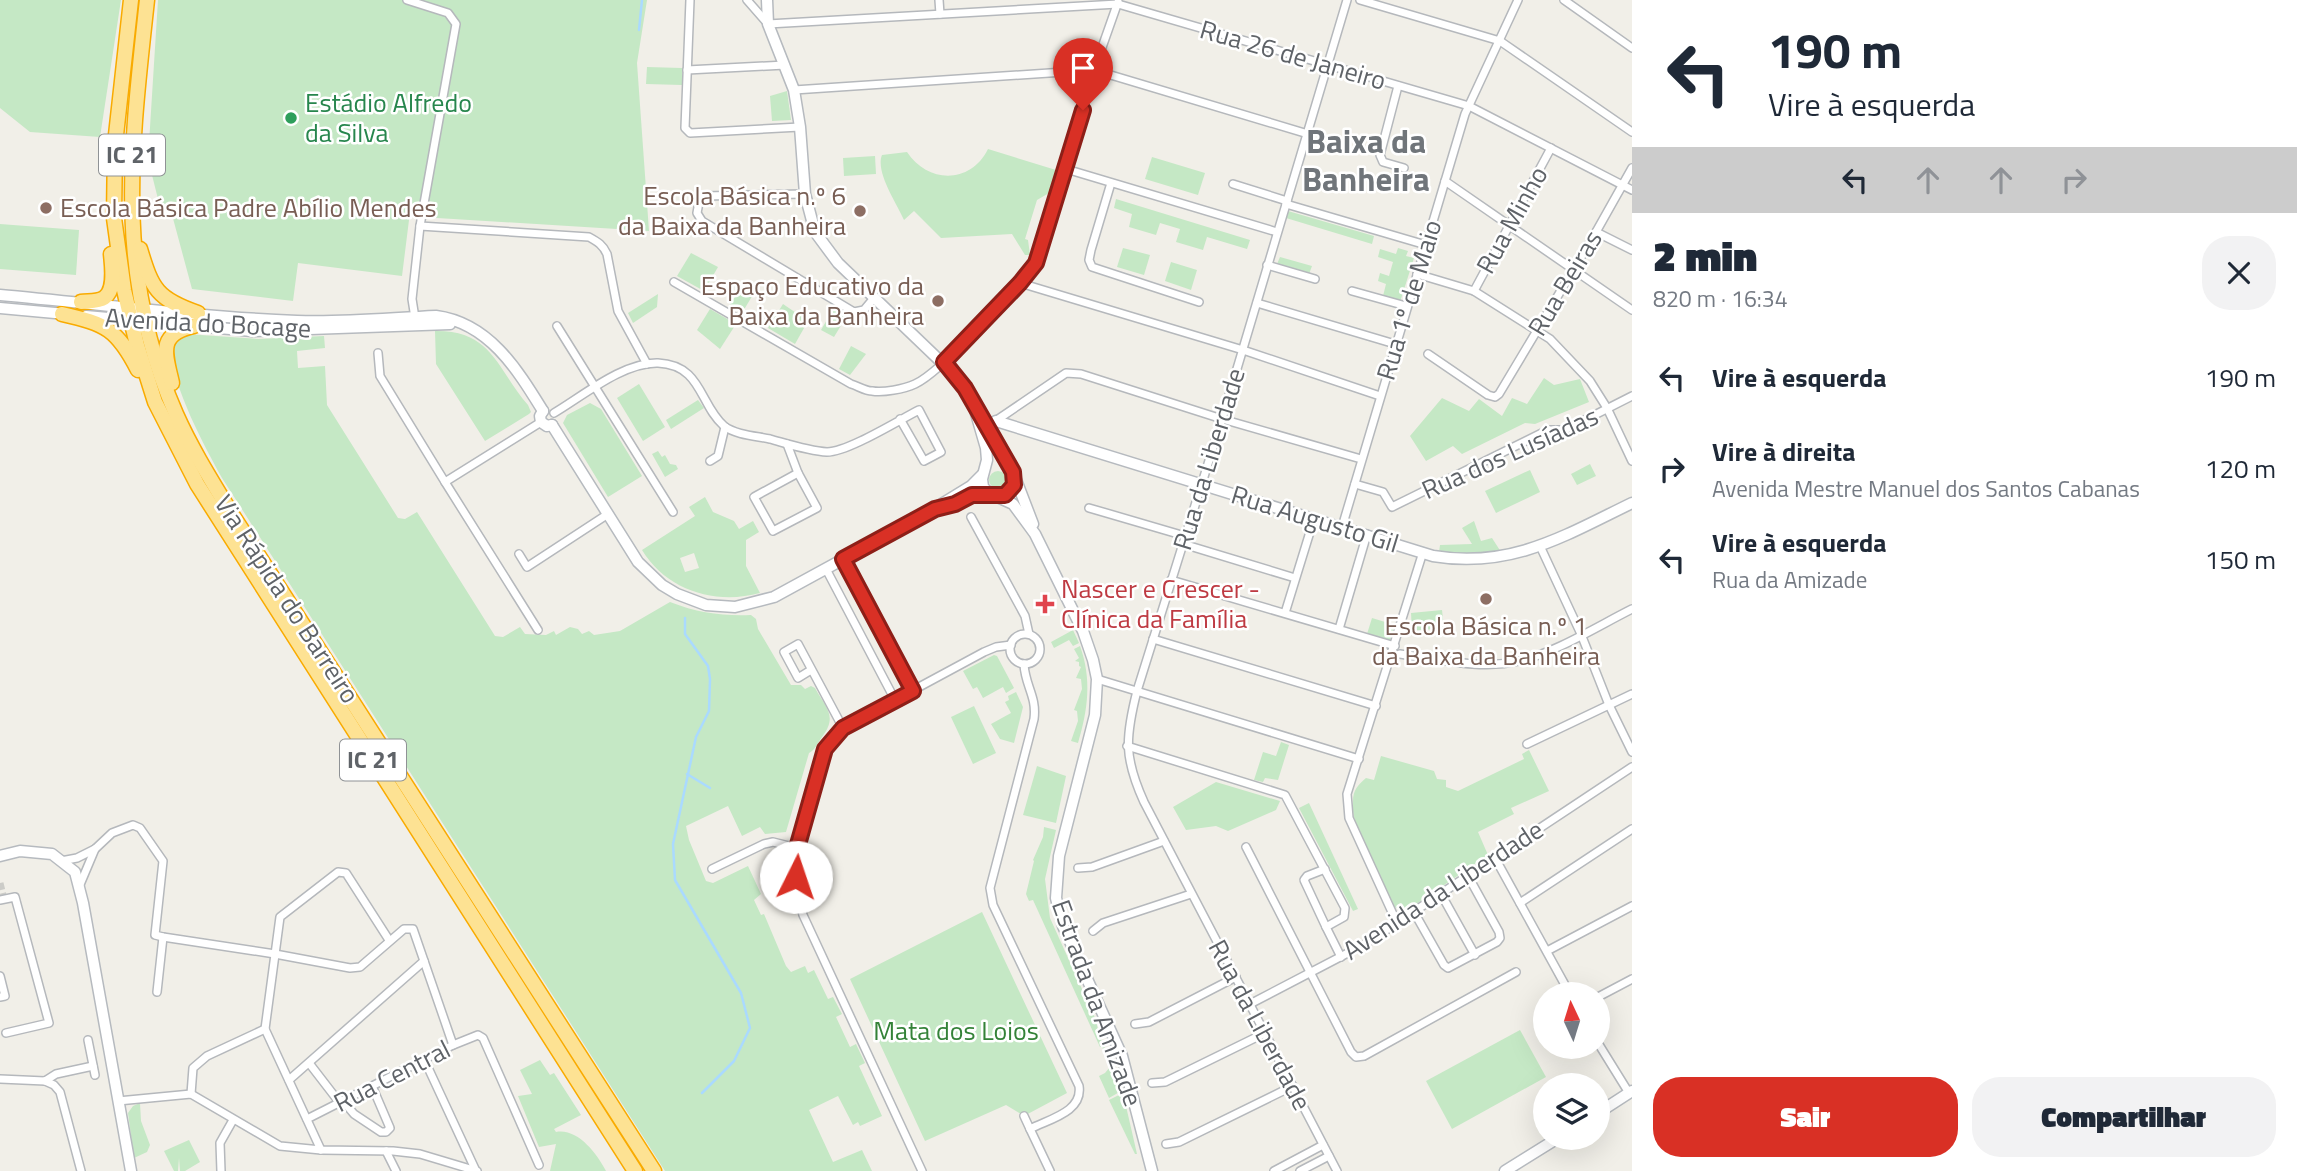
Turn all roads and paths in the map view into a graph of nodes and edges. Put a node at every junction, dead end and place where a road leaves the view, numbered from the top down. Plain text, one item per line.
1 (131, 0) edge
2 (147, 0) edge
3 (407, 0) edge
4 (690, 0) edge
5 (747, 0) edge
6 (767, 0) edge
7 (939, 0) edge
8 (1348, 0) edge
9 (1360, 0) edge
10 (1518, 0) edge
11 (1564, 0) edge
12 (1118, 2) edge
13 (940, 14) junction
14 (768, 24) junction
15 (1500, 41) junction
16 (1632, 48) edge
17 (785, 65) junction
18 (1329, 65) junction
19 (687, 70) junction
20 (1094, 70) junction
21 (1398, 86) junction
22 (794, 89) junction
23 (1469, 107) junction
24 (800, 127) junction
25 (1632, 132) edge
26 (1308, 134) junction
27 (1551, 148) junction
28 (1404, 168) dead end
29 (1632, 168) edge
30 (1066, 169) junction
31 (1445, 181) junction
32 (1111, 183) junction
33 (1233, 184) dead end
34 (1623, 184) junction
35 (1632, 190) edge
36 (805, 194) junction
37 (1286, 202) junction
38 (114, 218) junction
39 (131, 221) junction
40 (1510, 225) junction
41 (420, 226) junction
42 (1277, 232) junction
43 (1596, 232) junction
44 (1426, 245) junction
45 (1632, 250) edge
46 (1267, 265) junction
47 (1573, 270) junction
48 (1417, 274) junction
49 (1315, 279) dead end
50 (674, 282) dead end
51 (1020, 283) junction
52 (1352, 291) dead end
53 (1474, 291) junction
54 (0, 295) edge
55 (874, 298) junction
56 (81, 302) junction
57 (1199, 302) dead end
58 (1256, 303) junction
59 (1406, 306) junction
60 (0, 308) edge
61 (1632, 310) edge
62 (62, 314) junction
63 (137, 315) junction
64 (196, 320) junction
65 (415, 321) junction
66 (558, 326) dead end
67 (1538, 329) junction
68 (1395, 344) junction
69 (1243, 350) junction
70 (378, 354) dead end
71 (1428, 354) dead end
72 (944, 362) junction
73 (647, 364) junction
74 (595, 388) junction
75 (1380, 396) junction
76 (1632, 396) edge
77 (155, 402) junction
78 (973, 404) junction
79 (1607, 408) junction
80 (176, 415) junction
81 (547, 418) junction
82 (901, 419) junction
83 (1222, 419) junction
84 (991, 424) junction
85 (725, 426) junction
86 (787, 444) junction
87 (1361, 459) junction
88 (709, 461) dead end
89 (1632, 461) edge
90 (1013, 472) junction
91 (798, 473) junction
92 (983, 473) junction
93 (445, 482) junction
94 (1355, 484) junction
95 (1201, 485) junction
96 (995, 496) junction
97 (1630, 507) edge
98 (1089, 508) dead end
99 (935, 509) junction
100 (673, 512) dead end
101 (608, 514) junction
102 (971, 517) dead end
103 (1314, 519) junction
104 (1342, 527) junction
105 (1035, 534) junction
106 (1367, 534) junction
107 (1184, 540) junction
108 (1540, 546) junction
109 (1423, 552) junction
110 (519, 554) dead end
111 (843, 559) junction
112 (826, 569) junction
113 (1295, 579) junction
114 (1171, 580) junction
115 (1632, 609) edge
116 (1285, 613) junction
117 (1339, 629) junction
118 (538, 631) dead end
119 (1581, 634) junction
120 (1028, 635) junction
121 (1153, 639) junction
122 (1011, 645) junction
123 (1395, 646) junction
124 (1400, 654) dead end
125 (1024, 664) junction
126 (811, 670) junction
127 (1097, 680) junction
128 (913, 691) junction
129 (1137, 691) junction
130 (1632, 694) edge
131 (895, 700) junction
132 (1609, 705) junction
133 (1376, 706) junction
134 (843, 728) junction
135 (1527, 744) dead end
136 (1127, 746) junction
137 (1632, 752) edge
138 (1359, 759) junction
139 (1632, 767) edge
140 (1632, 829) edge
141 (1164, 841) junction
142 (797, 848) junction
143 (1246, 848) dead end
144 (95, 849) junction
145 (0, 856) edge
146 (1495, 858) junction
147 (60, 861) junction
148 (1078, 868) dead end
149 (712, 869) dead end
150 (1325, 869) junction
151 (1468, 876) junction
152 (79, 887) junction
153 (1191, 894) junction
154 (1441, 894) junction
155 (0, 900) edge
156 (1520, 903) junction
157 (1632, 906) edge
158 (1414, 912) junction
159 (1398, 923) junction
160 (1326, 926) junction
161 (1093, 931) dead end
162 (163, 937) junction
163 (389, 940) junction
164 (1547, 951) junction
165 (275, 954) junction
166 (1475, 955) junction
167 (1341, 957) junction
168 (424, 961) junction
169 (1516, 972) dead end
170 (1310, 973) junction
171 (0, 976) edge
172 (1236, 977) junction
173 (1632, 979) edge
174 (1564, 982) edge
175 (1610, 991) edge
176 (157, 992) dead end
177 (0, 997) edge
178 (1250, 1004) junction
179 (1135, 1024) dead end
180 (265, 1029) junction
181 (6, 1033) dead end
182 (1265, 1033) junction
183 (88, 1040) dead end
184 (453, 1045) junction
185 (424, 1059) junction
186 (1608, 1059) edge
187 (309, 1063) junction
188 (93, 1066) junction
189 (95, 1075) dead end
190 (0, 1079) edge
191 (289, 1080) junction
192 (44, 1081) junction
193 (1152, 1083) dead end
194 (372, 1086) junction
195 (1293, 1086) junction
196 (1630, 1092) edge
197 (191, 1094) junction
198 (118, 1101) junction
199 (343, 1101) junction
200 (1610, 1105) edge
201 (1024, 1116) dead end
202 (307, 1119) junction
203 (233, 1120) junction
204 (1030, 1129) junction
205 (1166, 1144) dead end
206 (1323, 1144) junction
207 (321, 1150) junction
208 (1540, 1150) edge
209 (386, 1151) junction
210 (1329, 1156) junction
211 (538, 1165) dead end
212 (81, 1171) edge
213 (131, 1171) edge
214 (221, 1171) edge
215 (396, 1171) edge
216 (476, 1171) edge
217 (635, 1171) edge
218 (654, 1171) edge
219 (922, 1171) edge
220 (1050, 1171) edge
221 (1152, 1171) edge
222 (1273, 1171) edge
223 (1300, 1171) edge
224 (1337, 1171) edge
225 (1506, 1171) edge

1 - 38 highway, Via Rápida do Barreiro / IC 21
2 - 39 highway, Via Rápida do Barreiro / IC 21
3 - 41 street
4 - 19 street
5 - 14 street
6 - 14 main road
7 - 13 street
8 - 18 street, Rua da Liberdade
9 - 15 street
10 - 15 street, Rua 1º de Maio
11 - 16 street
12 - 13 street, Rua 26 de Janeiro
12 - 18 street, Rua 26 de Janeiro
12 - 20 street
13 - 14 street, Rua 26 de Janeiro
14 - 17 main road
15 - 23 street, Rua 1º de Maio
15 - 25 street
17 - 19 street
17 - 22 main road
18 - 21 street, Rua 26 de Janeiro
18 - 26 street, Rua da Liberdade
19 - 24 street
20 - 22 street
20 - 26 street
20 - 30 street
21 - 23 street, Rua 26 de Janeiro
21 - 28 street
22 - 24 main road
23 - 27 street, Rua 26 de Janeiro
23 - 31 street, Rua 1º de Maio
24 - 36 main road
26 - 37 street, Rua da Liberdade
27 - 34 street, Rua 26 de Janeiro
27 - 40 street, Rua Minho
29 - 34 street, Rua Beiras
30 - 32 street
30 - 51 street
31 - 40 street
31 - 44 street, Rua 1º de Maio
32 - 42 street
32 - 57 street
33 - 37 street
34 - 35 street, Rua 26 de Janeiro
34 - 43 street, Rua Beiras
36 - 55 main road
36 - 55 street
37 - 42 street, Rua da Liberdade
37 - 44 street
38 - 56 highway
38 - 63 highway, Via Rápida do Barreiro / IC 21
39 - 63 highway, Via Rápida do Barreiro / IC 21
39 - 64 highway
40 - 47 street
40 - 53 street, Rua Minho
41 - 65 street
41 - 73 street
42 - 46 street, Rua da Liberdade
43 - 45 street
43 - 47 street, Rua Beiras
44 - 48 street, Rua 1º de Maio
46 - 49 street
46 - 58 street, Rua da Liberdade
47 - 61 street
47 - 67 street, Rua Beiras
48 - 53 street
48 - 59 street, Rua 1º de Maio
50 - 72 street
51 - 69 street
51 - 72 street
52 - 59 street
53 - 67 street
54 - 56 main road, Avenida do Bocage
55 - 72 main road
56 - 63 main road, Avenida do Bocage
58 - 68 street
58 - 69 street, Rua da Liberdade
59 - 68 street, Rua 1º de Maio
60 - 62 main road, Avenida do Bocage
62 - 63 main road, Avenida do Bocage
62 - 77 highway
63 - 64 main road, Avenida do Bocage
63 - 77 highway, Via Rápida do Barreiro / IC 21
63 - 80 highway, Via Rápida do Barreiro / IC 21
64 - 65 main road, Avenida do Bocage
64 - 80 highway
65 - 81 main road, Avenida do Bocage
66 - 74 street
67 - 71 street, Rua Beiras
67 - 79 street
68 - 75 street, Rua 1º de Maio
69 - 75 street
69 - 83 street, Rua da Liberdade
70 - 93 street
72 - 78 main road
73 - 74 street
73 - 85 street
74 - 81 street
74 - 100 street
75 - 87 street, Rua 1º de Maio
76 - 79 street, Rua dos Lusíadas
77 - 217 highway, Via Rápida do Barreiro / IC 21
78 - 84 main road
78 - 92 main road
79 - 89 street
79 - 94 street, Rua dos Lusíadas
80 - 218 highway, Via Rápida do Barreiro / IC 21
81 - 93 street
81 - 101 main road
82 - 82 street
82 - 86 street
83 - 84 street
83 - 87 street
83 - 95 street, Rua da Liberdade
84 - 90 main road
84 - 95 main road, Rua Augusto Gil
85 - 86 street
85 - 88 street
86 - 91 street
87 - 94 street, Rua 1º de Maio
90 - 92 main road
90 - 96 main road
90 - 105 main road
91 - 91 street
92 - 96 main road
92 - 99 main road
93 - 118 street
94 - 104 street, Rua 1º de Maio
95 - 103 main road, Rua Augusto Gil
95 - 107 street, Rua da Liberdade
96 - 99 main road
96 - 105 main road
97 - 108 main road, Rua Augusto Gil
98 - 107 street
99 - 111 main road
101 - 110 street
101 - 112 main road
102 - 120 street
103 - 104 main road, Rua Augusto Gil
103 - 113 street
104 - 106 main road, Rua Augusto Gil
105 - 127 main road, Estrada da Amizade
106 - 109 main road, Rua Augusto Gil
106 - 117 street
107 - 113 street
107 - 114 street, Rua da Liberdade
108 - 109 main road, Rua Augusto Gil
108 - 119 street
109 - 123 street
111 - 112 main road
111 - 128 street
112 - 131 street
113 - 116 street
114 - 116 street
114 - 121 street, Rua da Liberdade
115 - 119 street
116 - 117 street
117 - 123 street
119 - 124 street
119 - 132 street
120 - 122 street
120 - 125 street
121 - 129 street, Rua da Liberdade
121 - 133 street
122 - 125 street
122 - 128 street
123 - 133 street
125 - 204 street
126 - 126 street
126 - 134 street
127 - 129 street
127 - 221 main road, Estrada da Amizade
128 - 131 street
129 - 136 street, Rua da Liberdade
129 - 138 street
130 - 132 street
131 - 134 street
132 - 135 street
132 - 137 street
133 - 138 street
134 - 142 street
136 - 141 street, Rua da Liberdade
136 - 150 street
138 - 159 street
139 - 146 street, Avenida da Liberdade
140 - 156 street
141 - 148 street
141 - 153 street, Rua da Liberdade
142 - 149 street
142 - 219 street
143 - 170 street
144 - 147 street
144 - 152 street
144 - 162 street
145 - 147 main road
146 - 151 street, Avenida da Liberdade
146 - 156 street
147 - 152 main road
150 - 160 street
150 - 160 street
151 - 154 street, Avenida da Liberdade
151 - 166 street
152 - 198 main road
153 - 161 street
153 - 172 street, Rua da Liberdade
154 - 158 street, Avenida da Liberdade
154 - 166 street
155 - 181 street
156 - 164 street
157 - 164 street
158 - 159 street, Avenida da Liberdade
158 - 166 street
159 - 167 street, Avenida da Liberdade
160 - 167 street
162 - 165 street
162 - 176 street
163 - 165 street
163 - 165 street
163 - 168 street
164 - 174 street
165 - 180 street
167 - 170 street, Avenida da Liberdade
168 - 184 street
168 - 187 street
169 - 170 street
170 - 178 street, Avenida da Liberdade
171 - 177 street
172 - 178 street, Rua da Liberdade
172 - 179 street
173 - 175 street
178 - 182 street, Rua da Liberdade
180 - 191 street
180 - 197 street
182 - 193 street
182 - 195 street, Rua da Liberdade
183 - 188 street
184 - 185 street, Rua Central
184 - 211 street, Rua Central
185 - 194 street, Rua Central
185 - 216 street
186 - 196 street
187 - 191 street
187 - 199 street
188 - 189 street
188 - 192 street
190 - 192 street
191 - 202 street
192 - 212 street
194 - 199 street, Rua Central
194 - 199 street
195 - 205 street
195 - 206 street, Rua da Liberdade
196 - 200 main road
197 - 198 street
197 - 203 street
198 - 213 main road
199 - 202 street, Rua Central
201 - 204 street
202 - 207 street
203 - 207 street
203 - 214 street
204 - 220 street
206 - 210 street, Rua da Liberdade
206 - 222 street
207 - 209 street
208 - 225 main road
209 - 215 street
209 - 216 street
210 - 223 street
210 - 224 street, Rua da Liberdade

